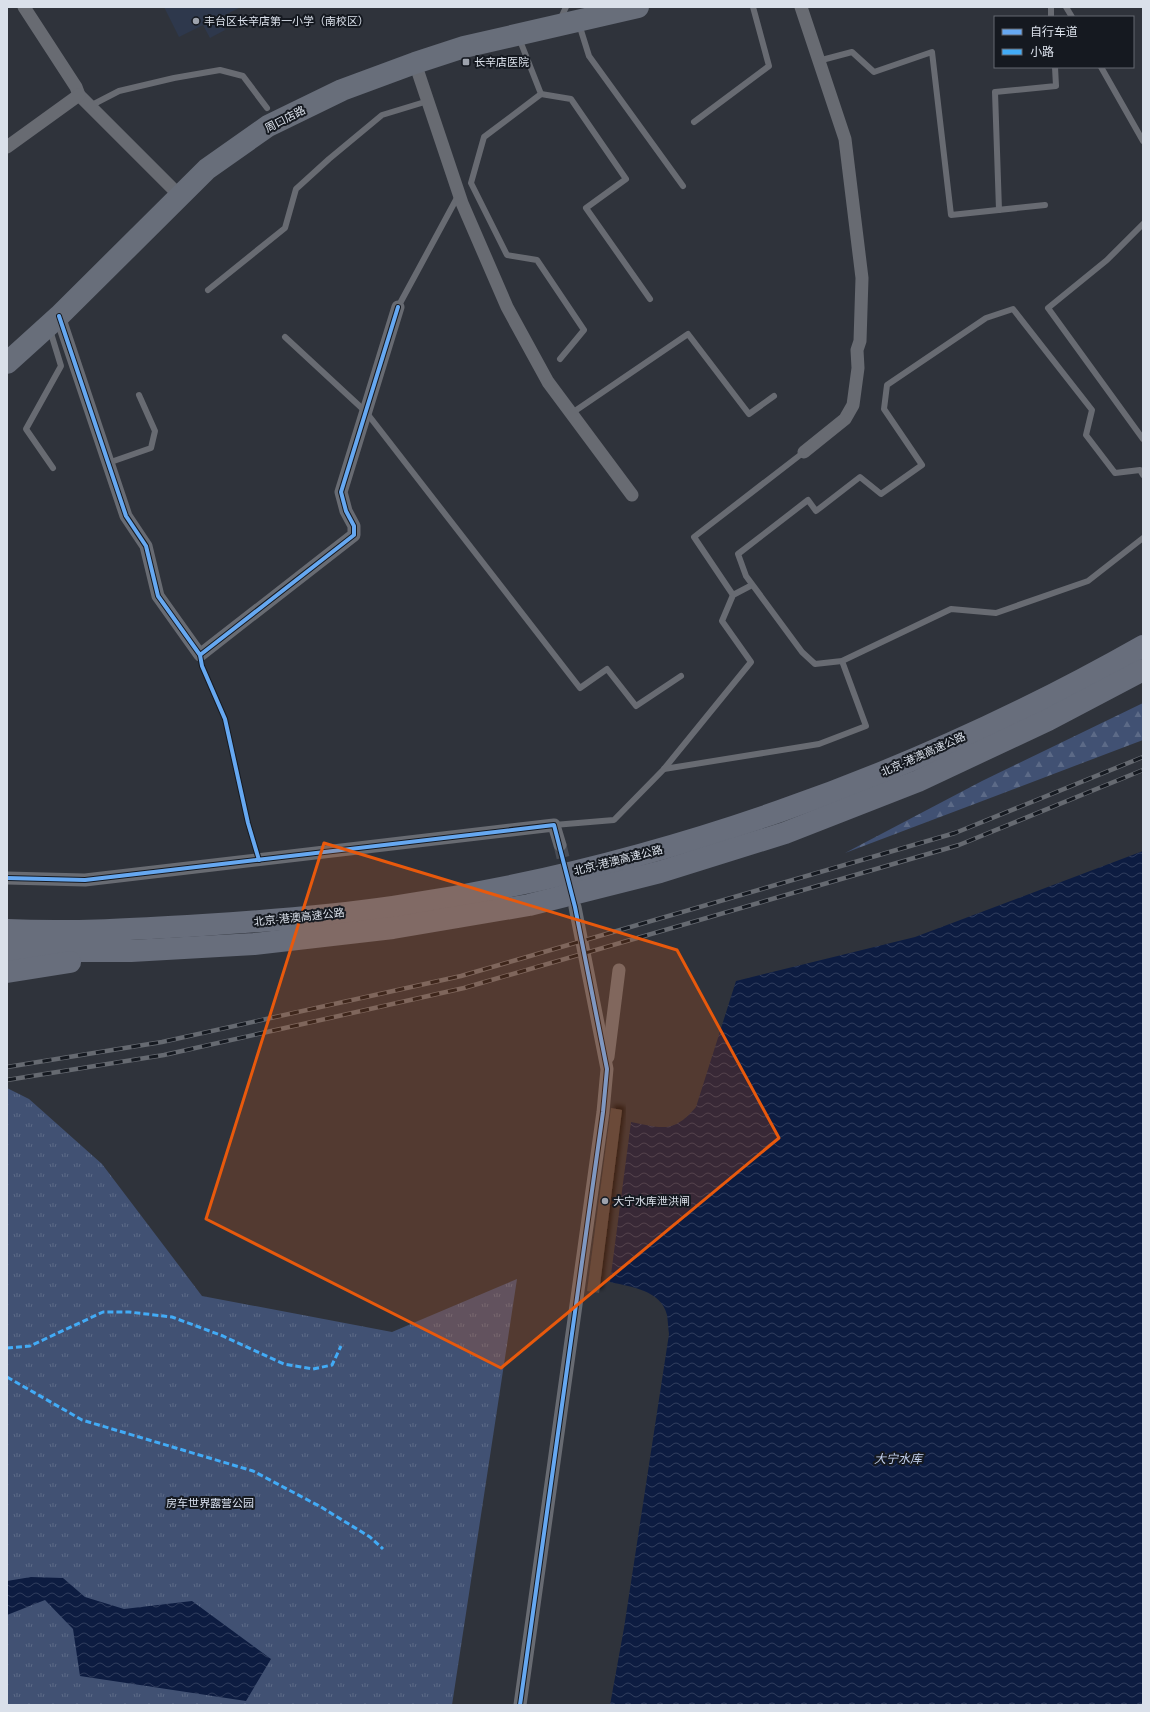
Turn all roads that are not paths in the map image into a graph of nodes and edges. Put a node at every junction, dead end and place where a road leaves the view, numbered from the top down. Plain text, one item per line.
1 (24, 7) edge
2 (638, 7) edge
3 (753, 7) edge
4 (800, 7) edge
5 (1066, 7) edge
6 (1071, 16) edge
7 (567, 18) edge
8 (517, 35) junction
9 (818, 61) junction
10 (415, 63) junction
11 (1055, 68) edge
12 (1102, 68) edge
13 (541, 94) junction
14 (79, 95) junction
15 (428, 101) junction
16 (90, 106) junction
17 (267, 108) dead end
18 (694, 122) dead end
19 (1143, 141) edge
20 (7, 147) edge
21 (683, 186) dead end
22 (459, 195) junction
23 (180, 196) junction
24 (1045, 205) dead end
25 (999, 210) junction
26 (1143, 224) edge
27 (208, 290) dead end
28 (650, 299) dead end
29 (398, 307) joint
30 (54, 320) junction
31 (285, 337) dead end
32 (560, 359) dead end
33 (7, 364) edge
34 (139, 395) dead end
35 (774, 396) dead end
36 (366, 412) junction
37 (572, 413) junction
38 (1143, 438) edge
39 (804, 452) joint
40 (108, 463) junction
41 (53, 468) dead end
42 (1143, 475) edge
43 (632, 495) dead end
44 (1143, 538) edge
45 (752, 585) junction
46 (733, 595) junction
47 (1143, 646) edge
48 (842, 661) junction
49 (1143, 670) edge
50 (681, 676) dead end
51 (664, 768) junction
52 (554, 825) junction
53 (560, 845) tunnel mouth
54 (7, 878) edge
55 (575, 907) dead end
56 (7, 930) edge
57 (7, 951) edge
58 (131, 951) junction
59 (619, 970) dead end
60 (7, 972) edge
61 (607, 1069) junction
62 (520, 1705) edge

1 - 14 street
2 - 7 highway, 周口店路
3 - 18 lane
4 - 9 street
5 - 6 lane
7 - 8 highway, 周口店路
7 - 21 lane
8 - 10 highway, 周口店路
8 - 13 lane
9 - 25 lane
9 - 39 street
10 - 15 street
10 - 23 highway, 周口店路
11 - 25 lane
12 - 19 lane
13 - 28 lane
13 - 32 lane
14 - 16 street
14 - 20 street
15 - 22 street
15 - 27 lane
16 - 17 lane
16 - 23 street
22 - 29 lane
22 - 37 street
23 - 30 highway, 周口店路
24 - 25 lane
26 - 38 lane
29 - 36 street
30 - 33 highway, 周口店路
30 - 40 street
30 - 41 lane
31 - 36 lane
34 - 40 lane
35 - 37 lane
36 - 40 street
36 - 50 lane
37 - 43 street
39 - 46 lane
42 - 45 lane
44 - 48 lane
45 - 46 lane
45 - 48 lane
46 - 51 lane
47 - 56 highway, 北京-港澳高速公路
48 - 51 lane
49 - 58 highway, 北京-港澳高速公路
51 - 52 lane
52 - 53 street
52 - 54 street
55 - 61 street
57 - 58 highway, 北京-港澳高速公路
58 - 60 highway
59 - 61 street
61 - 62 street

